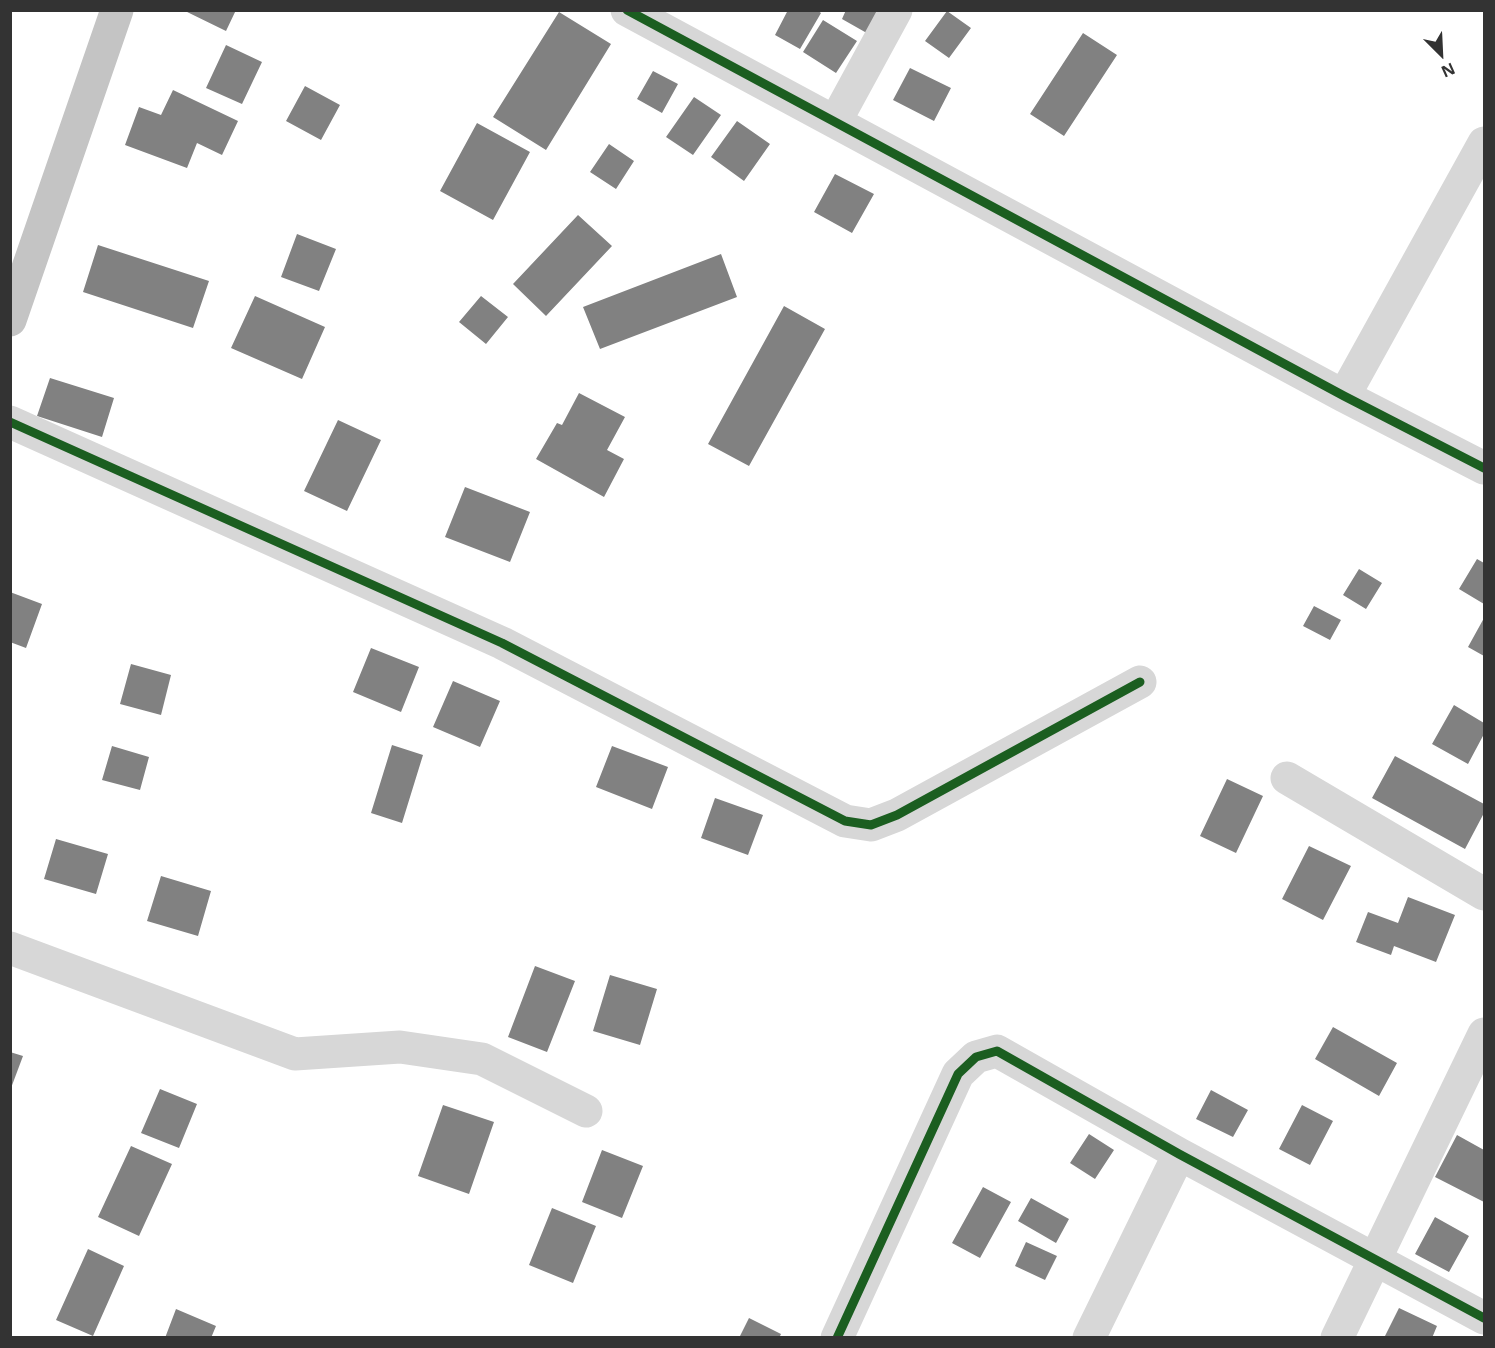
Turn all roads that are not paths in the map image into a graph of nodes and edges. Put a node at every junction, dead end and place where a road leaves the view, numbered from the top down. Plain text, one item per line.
1 (117, 10) edge
2 (627, 10) edge
3 (896, 10) edge
4 (835, 122) junction
5 (1485, 143) edge
6 (10, 320) edge
7 (1344, 396) junction
8 (10, 422) edge
9 (1485, 468) edge
10 (1140, 682) dead end
11 (1287, 778) dead end
12 (1485, 894) edge
13 (10, 948) edge
14 (1485, 1034) edge
15 (586, 1111) dead end
16 (1179, 1154) junction
17 (1376, 1259) junction
18 (1485, 1318) edge
19 (837, 1338) edge
20 (1089, 1338) edge
21 (1336, 1338) edge

1 - 6 highway
2 - 4 street
3 - 4 street
4 - 7 street
5 - 7 street
7 - 9 street
8 - 10 street
11 - 12 street
13 - 15 street
14 - 17 street
16 - 17 street
16 - 19 street
16 - 20 street
17 - 18 street
17 - 21 street

